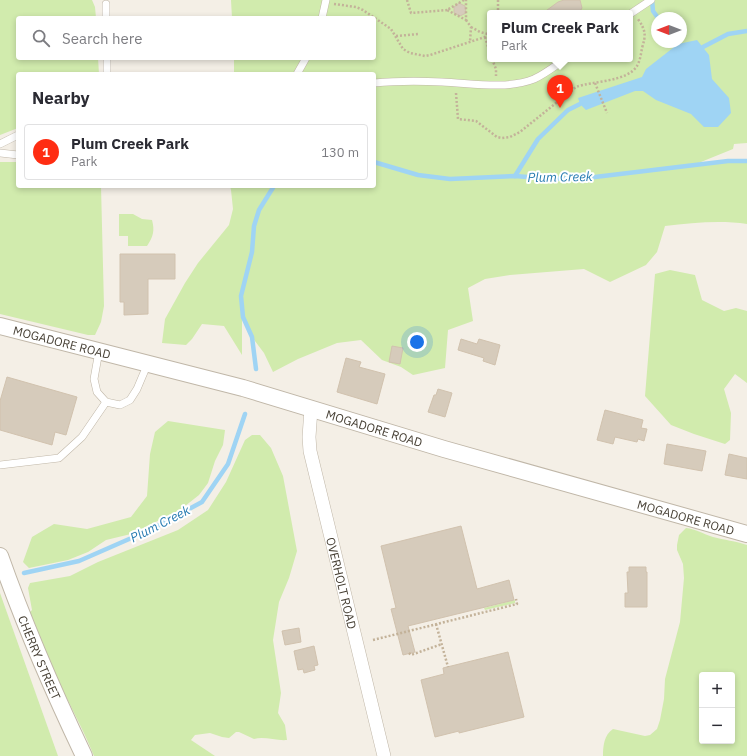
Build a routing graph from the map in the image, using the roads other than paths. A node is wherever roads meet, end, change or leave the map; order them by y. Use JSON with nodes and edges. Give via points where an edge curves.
{"nodes":[{"id":1,"x":649,"y":1,"type":"edge"},
{"id":2,"x":326,"y":2,"type":"edge"},
{"id":3,"x":106,"y":4,"type":"dead end"},
{"id":4,"x":633,"y":11,"type":"edge"},
{"id":5,"x":106,"y":16,"type":"edge"},
{"id":6,"x":322,"y":16,"type":"edge"},
{"id":7,"x":107,"y":60,"type":"edge"},
{"id":8,"x":305,"y":60,"type":"edge"},
{"id":9,"x":561,"y":62,"type":"edge"},
{"id":10,"x":107,"y":72,"type":"edge"},
{"id":11,"x":298,"y":72,"type":"edge"},
{"id":12,"x":376,"y":84,"type":"edge"},
{"id":13,"x":16,"y":136,"type":"edge"},
{"id":14,"x":0,"y":144,"type":"edge"},
{"id":15,"x":0,"y":153,"type":"edge"},
{"id":16,"x":16,"y":155,"type":"edge"},
{"id":17,"x":0,"y":326,"type":"edge"},
{"id":18,"x":99,"y":351,"type":"junction"},
{"id":19,"x":148,"y":363,"type":"junction"},
{"id":20,"x":106,"y":402,"type":"junction"},
{"id":21,"x":311,"y":409,"type":"junction"},
{"id":22,"x":0,"y":465,"type":"edge"},
{"id":23,"x":747,"y":534,"type":"edge"},
{"id":24,"x":0,"y":556,"type":"edge"},
{"id":25,"x":84,"y":756,"type":"edge"},
{"id":26,"x":384,"y":756,"type":"edge"}],
"edges":[{"from":1,"to":4,"type":"lane"},
{"from":2,"to":6,"type":"lane"},
{"from":3,"to":5,"type":"lane"},
{"from":7,"to":10,"type":"lane"},
{"from":8,"to":11,"type":"lane"},
{"from":9,"to":12,"type":"lane","via":[[533,79],[497,85]]},
{"from":13,"to":14,"type":"lane"},
{"from":15,"to":16,"type":"lane"},
{"from":17,"to":18,"type":"street","name":"MOGADORE ROAD"},
{"from":18,"to":19,"type":"street","name":"MOGADORE ROAD"},
{"from":18,"to":20,"type":"lane","via":[[94,378],[97,392]]},
{"from":19,"to":20,"type":"lane","via":[[130,400],[120,405]]},
{"from":19,"to":21,"type":"street","name":"MOGADORE ROAD"},
{"from":20,"to":22,"type":"lane","via":[[82,437],[58,458]]},
{"from":21,"to":23,"type":"street","name":"MOGADORE ROAD"},
{"from":21,"to":26,"type":"street","name":"OVERHOLT ROAD","via":[[310,451]]},
{"from":24,"to":25,"type":"street","name":"CHERRY STREET","via":[[44,669]]}]}
